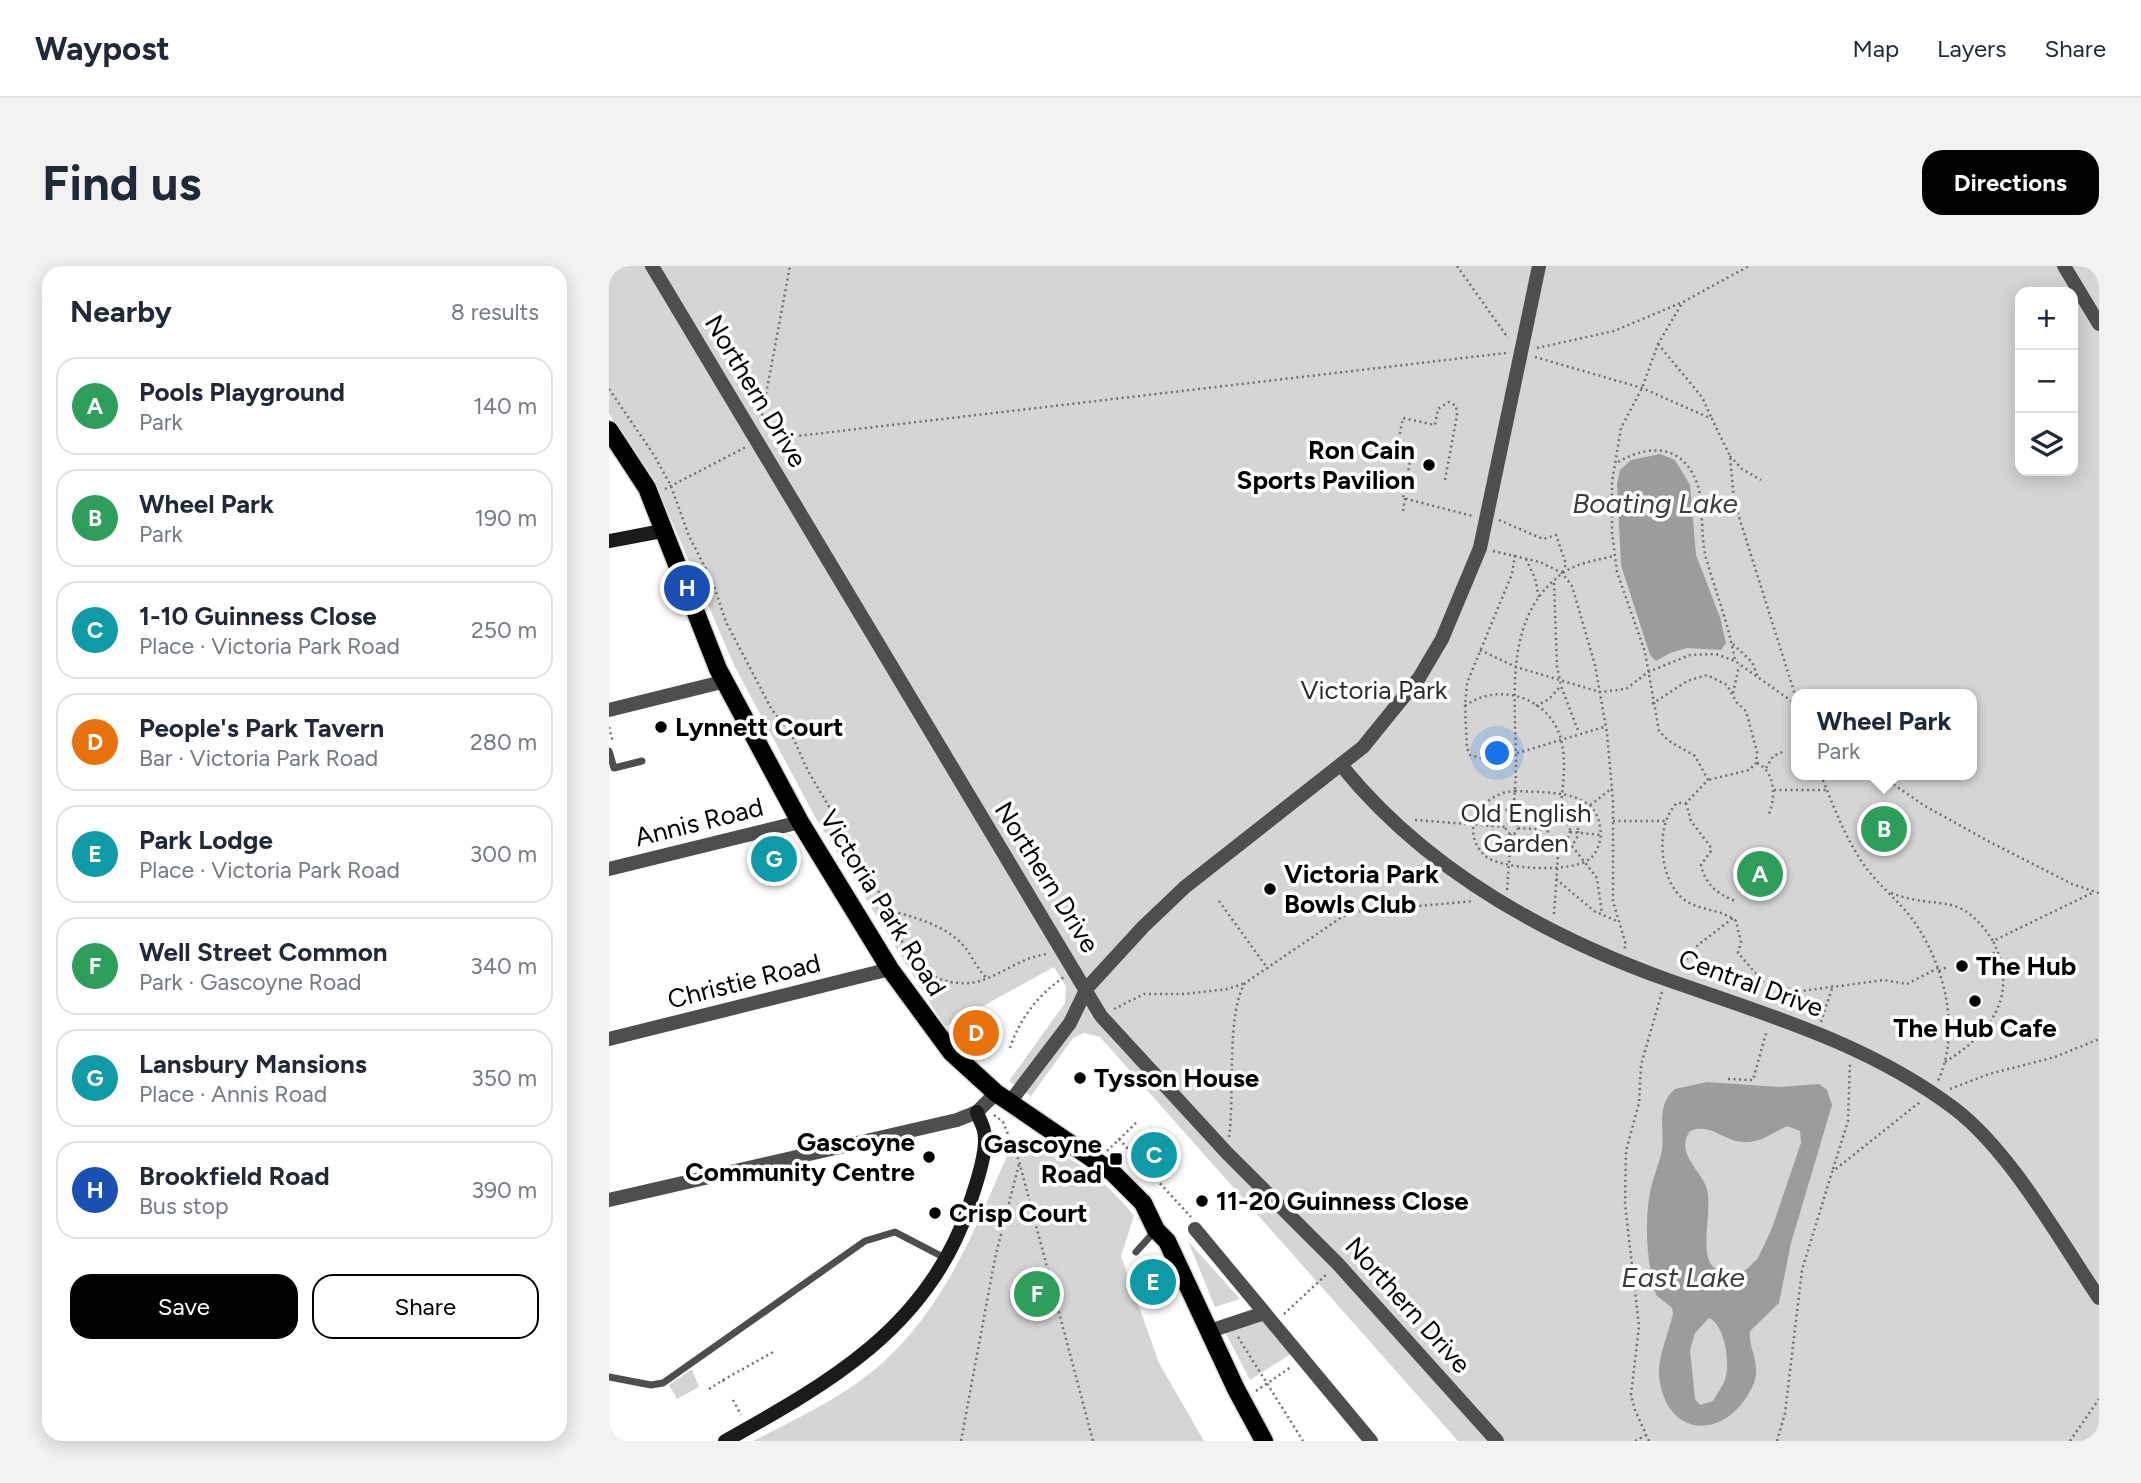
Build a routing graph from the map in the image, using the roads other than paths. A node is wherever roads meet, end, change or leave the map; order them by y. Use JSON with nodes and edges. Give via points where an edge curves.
{"nodes":[{"id":1,"x":652,"y":266,"type":"edge"},
{"id":2,"x":1539,"y":266,"type":"edge"},
{"id":3,"x":2064,"y":266,"type":"edge"},
{"id":4,"x":2099,"y":324,"type":"edge"},
{"id":5,"x":609,"y":430,"type":"edge"},
{"id":6,"x":662,"y":531,"type":"junction"},
{"id":7,"x":609,"y":541,"type":"edge"},
{"id":8,"x":726,"y":681,"type":"junction"},
{"id":9,"x":609,"y":710,"type":"edge"},
{"id":10,"x":609,"y":751,"type":"edge"},
{"id":11,"x":642,"y":761,"type":"dead end"},
{"id":12,"x":1341,"y":765,"type":"junction"},
{"id":13,"x":800,"y":822,"type":"junction"},
{"id":14,"x":609,"y":869,"type":"edge"},
{"id":15,"x":890,"y":969,"type":"junction"},
{"id":16,"x":1087,"y":988,"type":"junction"},
{"id":17,"x":609,"y":1039,"type":"edge"},
{"id":18,"x":1004,"y":1105,"type":"junction"},
{"id":19,"x":985,"y":1112,"type":"junction"},
{"id":20,"x":609,"y":1200,"type":"edge"},
{"id":21,"x":1195,"y":1229,"type":"road end"},
{"id":22,"x":1156,"y":1230,"type":"junction"},
{"id":23,"x":1136,"y":1252,"type":"dead end"},
{"id":24,"x":948,"y":1259,"type":"junction"},
{"id":25,"x":2099,"y":1297,"type":"edge"},
{"id":26,"x":1269,"y":1319,"type":"junction"},
{"id":27,"x":1210,"y":1331,"type":"junction"},
{"id":28,"x":609,"y":1377,"type":"edge"},
{"id":29,"x":725,"y":1441,"type":"edge"},
{"id":30,"x":1264,"y":1441,"type":"edge"},
{"id":31,"x":1371,"y":1441,"type":"edge"},
{"id":32,"x":1497,"y":1441,"type":"edge"}],
"edges":[{"from":1,"to":16,"type":"street","name":"Northern Drive"},
{"from":2,"to":12,"type":"street","via":[[1480,548],[1442,639],[1419,678],[1381,728]]},
{"from":3,"to":4,"type":"street"},
{"from":5,"to":6,"type":"main road","name":"Victoria Park Road","via":[[635,467]]},
{"from":6,"to":7,"type":"street"},
{"from":6,"to":8,"type":"main road","name":"Victoria Park Road"},
{"from":8,"to":9,"type":"street"},
{"from":8,"to":13,"type":"main road","name":"Victoria Park Road"},
{"from":10,"to":11,"type":"lane","via":[[614,768]]},
{"from":12,"to":16,"type":"street","via":[[1169,902]]},
{"from":12,"to":25,"type":"street","name":"Central Drive","via":[[1388,818],[1502,901],[1554,931],[1670,980],[1817,1032],[1932,1094],[1978,1130],[2013,1172]]},
{"from":13,"to":14,"type":"street","name":"Annis Road"},
{"from":13,"to":15,"type":"main road","name":"Victoria Park Road"},
{"from":15,"to":17,"type":"street","name":"Christie Road"},
{"from":15,"to":18,"type":"main road","name":"Victoria Park Road","via":[[951,1052]]},
{"from":16,"to":18,"type":"street","via":[[1070,1023]]},
{"from":16,"to":32,"type":"street","name":"Northern Drive","via":[[1101,1016],[1227,1153],[1338,1264]]},
{"from":18,"to":19,"type":"street"},
{"from":18,"to":22,"type":"main road","name":"Victoria Park Road","via":[[1112,1172],[1143,1203]]},
{"from":19,"to":20,"type":"street"},
{"from":19,"to":24,"type":"street","via":[[979,1170]]},
{"from":21,"to":26,"type":"street"},
{"from":22,"to":23,"type":"lane"},
{"from":22,"to":27,"type":"main road","name":"Victoria Park Road","via":[[1167,1241]]},
{"from":24,"to":28,"type":"lane","via":[[908,1236],[888,1232],[843,1254],[663,1383],[640,1384]]},
{"from":24,"to":29,"type":"street","via":[[923,1295],[882,1339],[840,1372]]},
{"from":26,"to":27,"type":"street"},
{"from":26,"to":31,"type":"street"},
{"from":27,"to":30,"type":"main road","name":"Victoria Park Road"}]}
